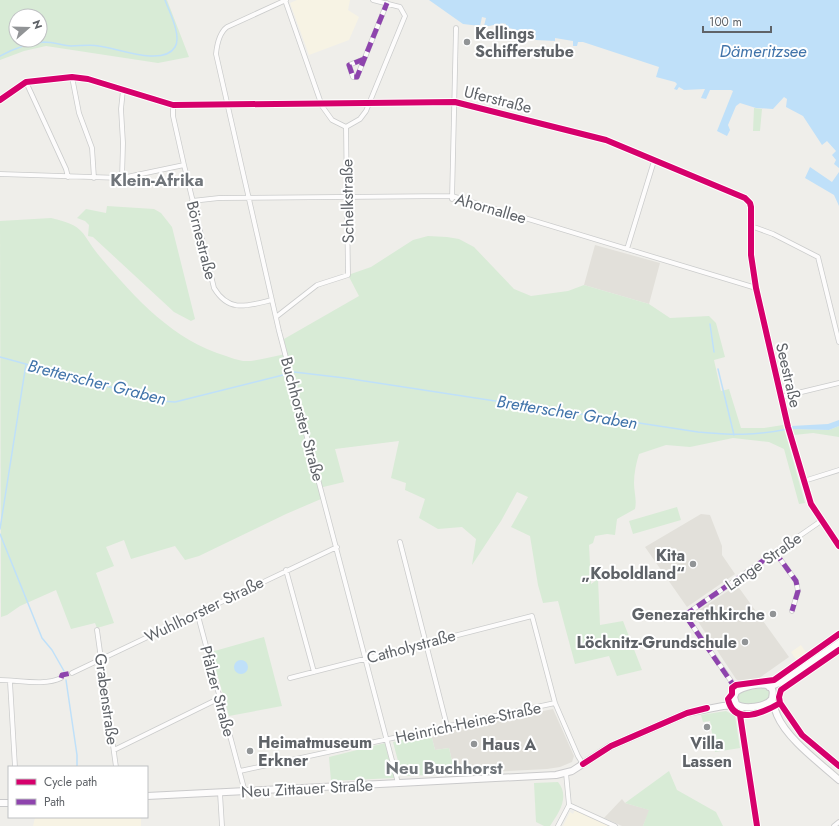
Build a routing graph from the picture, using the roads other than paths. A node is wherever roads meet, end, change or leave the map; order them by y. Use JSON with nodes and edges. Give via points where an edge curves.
{"nodes":[{"id":1,"x":285,"y":0,"type":"edge"},
{"id":2,"x":373,"y":0,"type":"edge"},
{"id":3,"x":387,"y":3,"type":"junction"},
{"id":4,"x":456,"y":28,"type":"dead end"},
{"id":5,"x":364,"y":59,"type":"junction"},
{"id":6,"x":72,"y":77,"type":"junction"},
{"id":7,"x":26,"y":82,"type":"junction"},
{"id":8,"x":123,"y":90,"type":"junction"},
{"id":9,"x":0,"y":100,"type":"edge"},
{"id":10,"x":455,"y":102,"type":"junction"},
{"id":11,"x":321,"y":103,"type":"junction"},
{"id":12,"x":369,"y":103,"type":"junction"},
{"id":13,"x":173,"y":104,"type":"junction"},
{"id":14,"x":228,"y":105,"type":"junction"},
{"id":15,"x":346,"y":127,"type":"junction"},
{"id":16,"x":654,"y":161,"type":"junction"},
{"id":17,"x":184,"y":165,"type":"junction"},
{"id":18,"x":0,"y":174,"type":"edge"},
{"id":19,"x":68,"y":177,"type":"junction"},
{"id":20,"x":94,"y":178,"type":"junction"},
{"id":21,"x":122,"y":178,"type":"junction"},
{"id":22,"x":347,"y":198,"type":"junction"},
{"id":23,"x":452,"y":198,"type":"junction"},
{"id":24,"x":249,"y":199,"type":"junction"},
{"id":25,"x":748,"y":200,"type":"joint"},
{"id":26,"x":192,"y":201,"type":"junction"},
{"id":27,"x":751,"y":226,"type":"junction"},
{"id":28,"x":627,"y":249,"type":"junction"},
{"id":29,"x":756,"y":288,"type":"junction"},
{"id":30,"x":272,"y":300,"type":"junction"},
{"id":31,"x":276,"y":317,"type":"junction"},
{"id":32,"x":839,"y":342,"type":"edge"},
{"id":33,"x":839,"y":383,"type":"edge"},
{"id":34,"x":781,"y":397,"type":"junction"},
{"id":35,"x":839,"y":470,"type":"edge"},
{"id":36,"x":804,"y":481,"type":"junction"},
{"id":37,"x":821,"y":521,"type":"junction"},
{"id":38,"x":400,"y":542,"type":"dead end"},
{"id":39,"x":337,"y":546,"type":"junction"},
{"id":40,"x":839,"y":546,"type":"edge"},
{"id":41,"x":775,"y":552,"type":"junction"},
{"id":42,"x":286,"y":570,"type":"junction"},
{"id":43,"x":792,"y":611,"type":"dead end"},
{"id":44,"x":197,"y":612,"type":"junction"},
{"id":45,"x":97,"y":630,"type":"dead end"},
{"id":46,"x":426,"y":642,"type":"junction"},
{"id":47,"x":839,"y":643,"type":"edge"},
{"id":48,"x":366,"y":658,"type":"junction"},
{"id":49,"x":102,"y":659,"type":"junction"},
{"id":50,"x":314,"y":672,"type":"junction"},
{"id":51,"x":72,"y":673,"type":"dead end"},
{"id":52,"x":61,"y":678,"type":"dead end"},
{"id":53,"x":290,"y":678,"type":"dead end"},
{"id":54,"x":0,"y":680,"type":"edge"},
{"id":55,"x":784,"y":681,"type":"junction"},
{"id":56,"x":10,"y":682,"type":"junction"},
{"id":57,"x":769,"y":687,"type":"junction"},
{"id":58,"x":738,"y":691,"type":"junction"},
{"id":59,"x":772,"y":697,"type":"junction"},
{"id":60,"x":220,"y":698,"type":"junction"},
{"id":61,"x":734,"y":698,"type":"junction"},
{"id":62,"x":555,"y":703,"type":"junction"},
{"id":63,"x":765,"y":704,"type":"junction"},
{"id":64,"x":722,"y":706,"type":"junction"},
{"id":65,"x":739,"y":706,"type":"junction"},
{"id":66,"x":777,"y":715,"type":"junction"},
{"id":67,"x":447,"y":726,"type":"junction"},
{"id":68,"x":388,"y":739,"type":"junction"},
{"id":69,"x":114,"y":750,"type":"junction"},
{"id":70,"x":584,"y":764,"type":"junction"},
{"id":71,"x":15,"y":766,"type":"edge"},
{"id":72,"x":116,"y":766,"type":"edge"},
{"id":73,"x":240,"y":771,"type":"junction"},
{"id":74,"x":566,"y":773,"type":"junction"},
{"id":75,"x":839,"y":780,"type":"edge"},
{"id":76,"x":398,"y":783,"type":"junction"},
{"id":77,"x":245,"y":792,"type":"junction"},
{"id":78,"x":220,"y":793,"type":"junction"},
{"id":79,"x":148,"y":796,"type":"edge"},
{"id":80,"x":569,"y":805,"type":"junction"},
{"id":81,"x":839,"y":822,"type":"edge"},
{"id":82,"x":222,"y":826,"type":"edge"},
{"id":83,"x":558,"y":826,"type":"edge"},
{"id":84,"x":615,"y":826,"type":"edge"},
{"id":85,"x":757,"y":826,"type":"edge"},
{"id":86,"x":834,"y":826,"type":"edge"}],
"edges":[{"from":1,"to":11,"type":"street"},
{"from":1,"to":14,"type":"street","name":"Buchhorster Straße","via":[[227,27],[221,35],[216,54]]},
{"from":2,"to":3,"type":"street"},
{"from":3,"to":5,"type":"street"},
{"from":3,"to":12,"type":"street","via":[[400,6],[405,16]]},
{"from":4,"to":10,"type":"street"},
{"from":5,"to":5,"type":"street","via":[[349,65],[353,77],[357,77]]},
{"from":6,"to":7,"type":"street","name":"Uferstraße"},
{"from":6,"to":8,"type":"street","name":"Uferstraße","via":[[88,79]]},
{"from":6,"to":20,"type":"street","via":[[79,113],[92,148]]},
{"from":7,"to":9,"type":"street"},
{"from":7,"to":19,"type":"street"},
{"from":8,"to":13,"type":"street","name":"Uferstraße"},
{"from":8,"to":21,"type":"street"},
{"from":10,"to":12,"type":"street","name":"Uferstraße"},
{"from":10,"to":16,"type":"street","name":"Uferstraße","via":[[606,140]]},
{"from":10,"to":23,"type":"street"},
{"from":11,"to":12,"type":"street","name":"Uferstraße"},
{"from":11,"to":14,"type":"street","name":"Uferstraße"},
{"from":11,"to":15,"type":"street","via":[[332,120]]},
{"from":12,"to":15,"type":"street","via":[[360,119]]},
{"from":13,"to":14,"type":"street","name":"Uferstraße"},
{"from":13,"to":17,"type":"street","name":"Börnestraße","via":[[173,116]]},
{"from":14,"to":24,"type":"street","name":"Buchhorster Straße"},
{"from":15,"to":22,"type":"street","name":"Schelkstraße"},
{"from":16,"to":25,"type":"street","name":"Uferstraße"},
{"from":16,"to":28,"type":"street"},
{"from":17,"to":21,"type":"street"},
{"from":17,"to":26,"type":"street","name":"Börnestraße"},
{"from":18,"to":19,"type":"street"},
{"from":19,"to":20,"type":"street"},
{"from":20,"to":21,"type":"street"},
{"from":22,"to":23,"type":"street","name":"Ahornallee"},
{"from":22,"to":24,"type":"street","name":"Ahornallee"},
{"from":22,"to":31,"type":"street","name":"Schelkstraße","via":[[348,275],[317,285]]},
{"from":23,"to":28,"type":"street","name":"Ahornallee"},
{"from":24,"to":26,"type":"street","name":"Ahornallee","via":[[219,198]]},
{"from":24,"to":30,"type":"street","name":"Buchhorster Straße"},
{"from":25,"to":27,"type":"street","name":"Seestraße","via":[[751,207]]},
{"from":26,"to":30,"type":"street","name":"Börnestraße","via":[[211,281],[219,297],[225,303],[241,306]]},
{"from":27,"to":29,"type":"street","name":"Seestraße","via":[[751,255]]},
{"from":27,"to":32,"type":"street","via":[[818,257]]},
{"from":28,"to":29,"type":"street","name":"Ahornallee"},
{"from":29,"to":34,"type":"street","name":"Seestraße"},
{"from":30,"to":31,"type":"street","name":"Buchhorster Straße"},
{"from":31,"to":39,"type":"street","name":"Buchhorster Straße"},
{"from":33,"to":34,"type":"street"},
{"from":34,"to":36,"type":"street","name":"Seestraße"},
{"from":35,"to":36,"type":"street"},
{"from":36,"to":37,"type":"street","name":"Seestraße","via":[[811,504]]},
{"from":37,"to":40,"type":"street","name":"Seestraße"},
{"from":37,"to":41,"type":"street","name":"Lange Straße"},
{"from":38,"to":46,"type":"street"},
{"from":39,"to":42,"type":"street","name":"Wuhlhorster Straße"},
{"from":39,"to":48,"type":"street","name":"Buchhorster Straße"},
{"from":41,"to":43,"type":"street","via":[[796,581],[798,591]]},
{"from":41,"to":58,"type":"street","name":"Lange Straße","via":[[685,615]]},
{"from":42,"to":44,"type":"street","name":"Wuhlhorster Straße"},
{"from":42,"to":50,"type":"street"},
{"from":44,"to":49,"type":"street","name":"Wuhlhorster Straße"},
{"from":44,"to":60,"type":"street","name":"Pfälzer Straße"},
{"from":45,"to":49,"type":"street","name":"Grabenstraße"},
{"from":46,"to":48,"type":"street","name":"Catholystraße"},
{"from":46,"to":62,"type":"street","name":"Catholystraße","via":[[532,616]]},
{"from":46,"to":67,"type":"street"},
{"from":47,"to":55,"type":"main road"},
{"from":48,"to":50,"type":"street","name":"Catholystraße"},
{"from":48,"to":68,"type":"street","name":"Buchhorster Straße"},
{"from":49,"to":51,"type":"street","name":"Wuhlhorster Straße"},
{"from":49,"to":69,"type":"street","name":"Grabenstraße"},
{"from":50,"to":53,"type":"street","name":"Catholystraße"},
{"from":52,"to":56,"type":"street","via":[[54,682]]},
{"from":54,"to":56,"type":"street"},
{"from":55,"to":57,"type":"main road"},
{"from":55,"to":59,"type":"main road"},
{"from":56,"to":71,"type":"street"},
{"from":57,"to":58,"type":"main road","via":[[762,685]]},
{"from":57,"to":59,"type":"main road"},
{"from":58,"to":61,"type":"main road"},
{"from":59,"to":63,"type":"main road"},
{"from":59,"to":66,"type":"main road"},
{"from":60,"to":69,"type":"street"},
{"from":60,"to":73,"type":"street","name":"Pfälzer Straße"},
{"from":61,"to":64,"type":"main road"},
{"from":61,"to":65,"type":"main road"},
{"from":62,"to":67,"type":"street","name":"Heinrich-Heine-Straße"},
{"from":62,"to":70,"type":"street"},
{"from":63,"to":65,"type":"main road"},
{"from":63,"to":66,"type":"main road"},
{"from":64,"to":65,"type":"main road"},
{"from":64,"to":70,"type":"main road","name":"Neu Zittauer Straße","via":[[682,715],[609,747]]},
{"from":65,"to":85,"type":"street"},
{"from":66,"to":75,"type":"main road","via":[[801,746]]},
{"from":67,"to":68,"type":"street","name":"Heinrich-Heine-Straße"},
{"from":68,"to":73,"type":"street","name":"Heinrich-Heine-Straße"},
{"from":68,"to":76,"type":"street","name":"Buchhorster Straße"},
{"from":69,"to":72,"type":"street","name":"Grabenstraße"},
{"from":70,"to":74,"type":"main road","name":"Neu Zittauer Straße"},
{"from":73,"to":77,"type":"street","name":"Pfälzer Straße"},
{"from":74,"to":76,"type":"main road","name":"Neu Zittauer Straße"},
{"from":74,"to":80,"type":"street"},
{"from":76,"to":77,"type":"main road","name":"Neu Zittauer Straße"},
{"from":77,"to":78,"type":"main road","name":"Neu Zittauer Straße"},
{"from":78,"to":79,"type":"main road","name":"Neu Zittauer Straße"},
{"from":78,"to":82,"type":"street"},
{"from":80,"to":83,"type":"street"},
{"from":80,"to":84,"type":"street"},
{"from":81,"to":86,"type":"street"}]}
